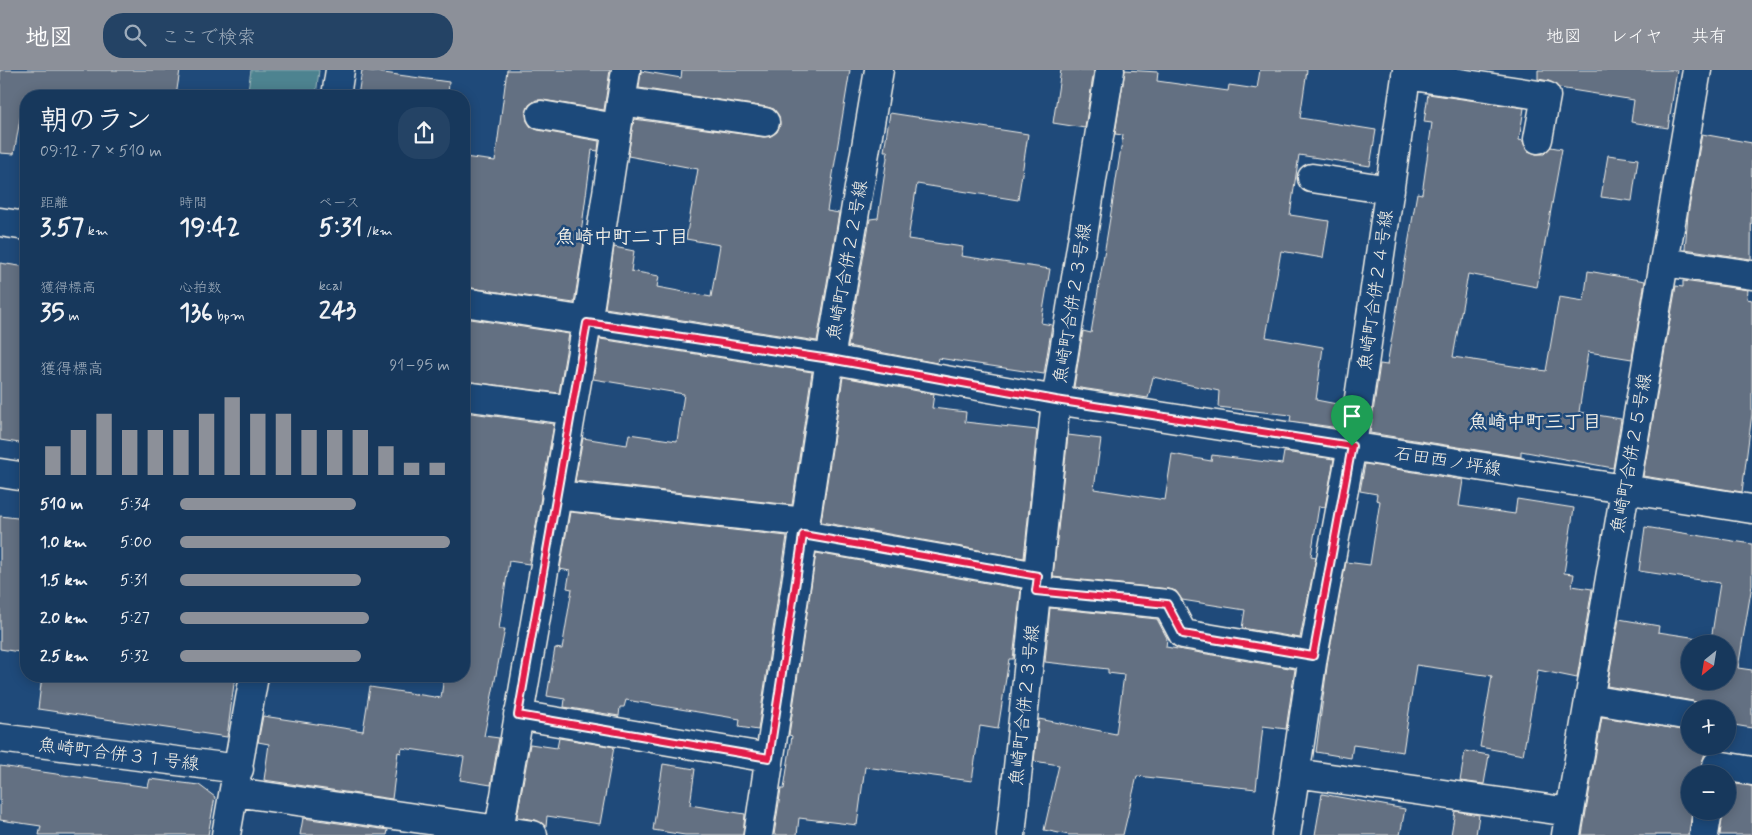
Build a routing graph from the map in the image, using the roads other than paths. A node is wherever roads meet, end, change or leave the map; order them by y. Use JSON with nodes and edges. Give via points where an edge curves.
{"nodes":[{"id":1,"x":340,"y":70,"type":"edge"},
{"id":2,"x":626,"y":70,"type":"edge"},
{"id":3,"x":879,"y":70,"type":"edge"},
{"id":4,"x":1110,"y":70,"type":"edge"},
{"id":5,"x":1697,"y":70,"type":"edge"},
{"id":6,"x":1407,"y":73,"type":"edge"},
{"id":7,"x":337,"y":90,"type":"edge"},
{"id":8,"x":622,"y":101,"type":"junction"},
{"id":9,"x":541,"y":114,"type":"dead end"},
{"id":10,"x":765,"y":122,"type":"dead end"},
{"id":11,"x":616,"y":128,"type":"junction"},
{"id":12,"x":1538,"y":139,"type":"dead end"},
{"id":13,"x":1312,"y":178,"type":"dead end"},
{"id":14,"x":1390,"y":190,"type":"junction"},
{"id":15,"x":0,"y":222,"type":"edge"},
{"id":16,"x":20,"y":225,"type":"edge"},
{"id":17,"x":1664,"y":262,"type":"junction"},
{"id":18,"x":1752,"y":275,"type":"edge"},
{"id":19,"x":470,"y":303,"type":"edge"},
{"id":20,"x":587,"y":323,"type":"junction"},
{"id":21,"x":830,"y":359,"type":"junction"},
{"id":22,"x":470,"y":397,"type":"edge"},
{"id":23,"x":1056,"y":400,"type":"junction"},
{"id":24,"x":570,"y":410,"type":"junction"},
{"id":25,"x":1352,"y":446,"type":"junction"},
{"id":26,"x":0,"y":473,"type":"edge"},
{"id":27,"x":20,"y":476,"type":"edge"},
{"id":28,"x":1625,"y":489,"type":"junction"},
{"id":29,"x":556,"y":495,"type":"junction"},
{"id":30,"x":1752,"y":509,"type":"edge"},
{"id":31,"x":804,"y":529,"type":"junction"},
{"id":32,"x":1037,"y":584,"type":"junction"},
{"id":33,"x":1313,"y":656,"type":"junction"},
{"id":34,"x":253,"y":682,"type":"edge"},
{"id":35,"x":1589,"y":699,"type":"junction"},
{"id":36,"x":1681,"y":714,"type":"edge"},
{"id":37,"x":518,"y":715,"type":"junction"},
{"id":38,"x":0,"y":738,"type":"edge"},
{"id":39,"x":769,"y":758,"type":"junction"},
{"id":40,"x":1717,"y":762,"type":"edge"},
{"id":41,"x":1752,"y":771,"type":"edge"},
{"id":42,"x":1295,"y":773,"type":"junction"},
{"id":43,"x":237,"y":780,"type":"junction"},
{"id":44,"x":1706,"y":820,"type":"edge"},
{"id":45,"x":1568,"y":824,"type":"edge"},
{"id":46,"x":499,"y":830,"type":"junction"},
{"id":47,"x":226,"y":835,"type":"edge"},
{"id":48,"x":533,"y":835,"type":"edge"},
{"id":49,"x":758,"y":835,"type":"edge"},
{"id":50,"x":1011,"y":835,"type":"edge"},
{"id":51,"x":1286,"y":835,"type":"edge"},
{"id":52,"x":1704,"y":835,"type":"edge"}],
"edges":[{"from":1,"to":7,"type":"street"},
{"from":2,"to":8,"type":"street"},
{"from":3,"to":21,"type":"street","name":"魚崎町合併２２号線"},
{"from":4,"to":23,"type":"street","name":"魚崎町合併２３号線"},
{"from":5,"to":17,"type":"street","name":"魚崎町合併２５号線"},
{"from":6,"to":12,"type":"street","via":[[1546,96]]},
{"from":6,"to":14,"type":"street","name":"魚崎町合併２４号線"},
{"from":8,"to":10,"type":"street"},
{"from":8,"to":11,"type":"street"},
{"from":9,"to":11,"type":"street"},
{"from":11,"to":20,"type":"street"},
{"from":13,"to":14,"type":"street"},
{"from":14,"to":25,"type":"street","name":"魚崎町合併２４号線"},
{"from":15,"to":16,"type":"street"},
{"from":17,"to":18,"type":"street"},
{"from":17,"to":28,"type":"street","name":"魚崎町合併２５号線"},
{"from":19,"to":20,"type":"street","name":"石田西ノ坪線"},
{"from":20,"to":21,"type":"street","name":"石田西ノ坪線"},
{"from":20,"to":24,"type":"street"},
{"from":21,"to":23,"type":"street","name":"石田西ノ坪線"},
{"from":21,"to":31,"type":"street","name":"魚崎町合併２２号線"},
{"from":22,"to":24,"type":"street"},
{"from":23,"to":25,"type":"street","name":"石田西ノ坪線"},
{"from":23,"to":32,"type":"street","name":"魚崎町合併２３号線"},
{"from":24,"to":29,"type":"street"},
{"from":25,"to":28,"type":"street","name":"石田西ノ坪線"},
{"from":25,"to":33,"type":"street","name":"魚崎町合併２４号線"},
{"from":26,"to":27,"type":"street"},
{"from":28,"to":30,"type":"street","name":"石田西ノ坪線"},
{"from":28,"to":35,"type":"street","name":"魚崎町合併２５号線"},
{"from":29,"to":31,"type":"street"},
{"from":29,"to":37,"type":"street"},
{"from":31,"to":32,"type":"street"},
{"from":31,"to":39,"type":"street","name":"魚崎町合併２２号線"},
{"from":32,"to":33,"type":"street","via":[[1167,604],[1183,634]]},
{"from":32,"to":50,"type":"street","name":"魚崎町合併２３号線"},
{"from":33,"to":42,"type":"street","name":"魚崎町合併２４号線"},
{"from":34,"to":43,"type":"street"},
{"from":35,"to":36,"type":"street"},
{"from":35,"to":45,"type":"street","name":"魚崎町合併２５号線"},
{"from":37,"to":39,"type":"street"},
{"from":37,"to":46,"type":"street"},
{"from":38,"to":43,"type":"street","name":"魚崎町合併３１号線"},
{"from":39,"to":49,"type":"street","name":"魚崎町合併２２号線"},
{"from":40,"to":41,"type":"street"},
{"from":42,"to":45,"type":"street"},
{"from":42,"to":51,"type":"street","name":"魚崎町合併２４号線"},
{"from":43,"to":46,"type":"street","name":"魚崎町合併３１号線"},
{"from":43,"to":47,"type":"street"},
{"from":44,"to":52,"type":"street"},
{"from":46,"to":48,"type":"street","name":"魚崎町合併３１号線"}]}
